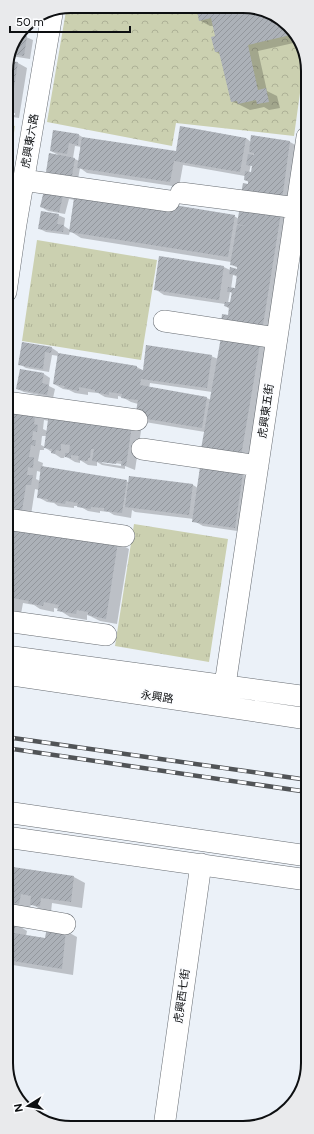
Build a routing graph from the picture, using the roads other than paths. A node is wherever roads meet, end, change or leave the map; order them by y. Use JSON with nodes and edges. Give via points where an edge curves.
{"nodes":[{"id":1,"x":52,"y":16,"type":"edge"},
{"id":2,"x":23,"y":180,"type":"junction"},
{"id":3,"x":301,"y":180,"type":"edge"},
{"id":4,"x":297,"y":208,"type":"junction"},
{"id":5,"x":13,"y":216,"type":"edge"},
{"id":6,"x":164,"y":321,"type":"dead end"},
{"id":7,"x":277,"y":338,"type":"junction"},
{"id":8,"x":13,"y":403,"type":"edge"},
{"id":9,"x":138,"y":420,"type":"dead end"},
{"id":10,"x":142,"y":449,"type":"dead end"},
{"id":11,"x":258,"y":466,"type":"junction"},
{"id":12,"x":13,"y":520,"type":"edge"},
{"id":13,"x":124,"y":536,"type":"dead end"},
{"id":14,"x":13,"y":621,"type":"edge"},
{"id":15,"x":106,"y":635,"type":"dead end"},
{"id":16,"x":13,"y":657,"type":"edge"},
{"id":17,"x":13,"y":675,"type":"edge"},
{"id":18,"x":225,"y":685,"type":"junction"},
{"id":19,"x":301,"y":696,"type":"edge"},
{"id":20,"x":301,"y":718,"type":"edge"},
{"id":21,"x":13,"y":813,"type":"edge"},
{"id":22,"x":13,"y":838,"type":"edge"},
{"id":23,"x":301,"y":855,"type":"edge"},
{"id":24,"x":201,"y":864,"type":"junction"},
{"id":25,"x":301,"y":879,"type":"edge"},
{"id":26,"x":13,"y":915,"type":"edge"},
{"id":27,"x":65,"y":924,"type":"dead end"},
{"id":28,"x":165,"y":1121,"type":"edge"}],
"edges":[{"from":1,"to":2,"type":"street","name":"虎興東六路"},
{"from":2,"to":4,"type":"street"},
{"from":2,"to":5,"type":"street","name":"虎興東六路"},
{"from":3,"to":4,"type":"street","name":"虎興東五街"},
{"from":4,"to":7,"type":"street","name":"虎興東五街"},
{"from":6,"to":7,"type":"street"},
{"from":7,"to":11,"type":"street","name":"虎興東五街"},
{"from":8,"to":9,"type":"street"},
{"from":10,"to":11,"type":"street"},
{"from":11,"to":18,"type":"street","name":"虎興東五街"},
{"from":12,"to":13,"type":"street"},
{"from":14,"to":15,"type":"street"},
{"from":16,"to":18,"type":"street","name":"永興路"},
{"from":17,"to":20,"type":"street","name":"永興路"},
{"from":18,"to":19,"type":"street","name":"永興路"},
{"from":21,"to":23,"type":"street"},
{"from":22,"to":24,"type":"street"},
{"from":24,"to":25,"type":"street"},
{"from":24,"to":28,"type":"street","name":"虎興西七街"},
{"from":26,"to":27,"type":"street"}]}
